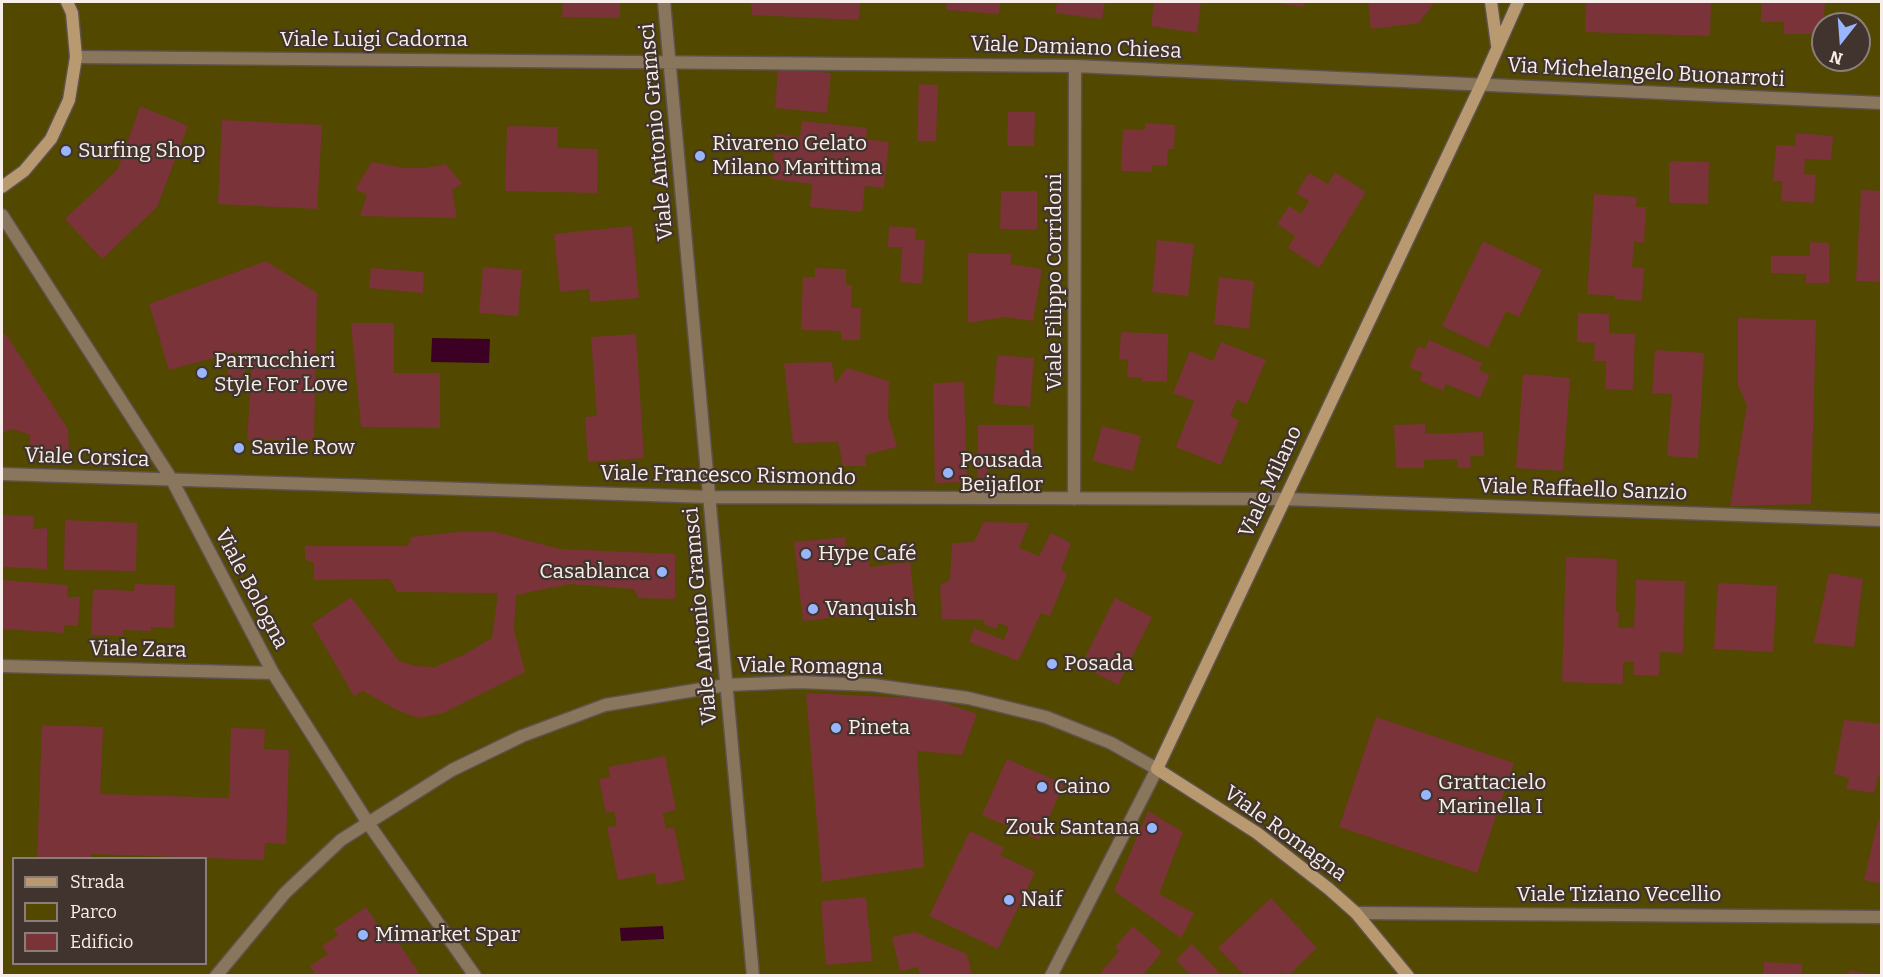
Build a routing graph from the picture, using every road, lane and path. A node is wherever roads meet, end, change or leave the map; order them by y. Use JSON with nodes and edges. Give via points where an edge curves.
{"nodes":[{"id":1,"x":67,"y":2,"type":"edge"},
{"id":2,"x":664,"y":2,"type":"edge"},
{"id":3,"x":1491,"y":2,"type":"edge"},
{"id":4,"x":1518,"y":2,"type":"edge"},
{"id":5,"x":1497,"y":46,"type":"junction"},
{"id":6,"x":76,"y":57,"type":"junction"},
{"id":7,"x":671,"y":62,"type":"junction"},
{"id":8,"x":1075,"y":66,"type":"junction"},
{"id":9,"x":1481,"y":85,"type":"junction"},
{"id":10,"x":1881,"y":103,"type":"edge"},
{"id":11,"x":2,"y":187,"type":"edge"},
{"id":12,"x":2,"y":215,"type":"edge"},
{"id":13,"x":2,"y":474,"type":"edge"},
{"id":14,"x":172,"y":480,"type":"junction"},
{"id":15,"x":710,"y":497,"type":"junction"},
{"id":16,"x":1074,"y":499,"type":"junction"},
{"id":17,"x":1284,"y":499,"type":"junction"},
{"id":18,"x":1881,"y":520,"type":"edge"},
{"id":19,"x":2,"y":666,"type":"edge"},
{"id":20,"x":273,"y":673,"type":"junction"},
{"id":21,"x":726,"y":685,"type":"junction"},
{"id":22,"x":1157,"y":769,"type":"junction"},
{"id":23,"x":368,"y":823,"type":"junction"},
{"id":24,"x":1356,"y":913,"type":"junction"},
{"id":25,"x":1881,"y":917,"type":"edge"},
{"id":26,"x":216,"y":975,"type":"edge"},
{"id":27,"x":475,"y":975,"type":"edge"},
{"id":28,"x":753,"y":975,"type":"edge"},
{"id":29,"x":1051,"y":975,"type":"edge"},
{"id":30,"x":1408,"y":975,"type":"edge"}],
"edges":[{"from":1,"to":6,"type":"street","via":[[72,13]]},
{"from":2,"to":7,"type":"street","name":"Viale Antonio Gramsci"},
{"from":3,"to":5,"type":"street"},
{"from":4,"to":5,"type":"street","name":"Viale Milano"},
{"from":5,"to":9,"type":"street","name":"Viale Milano"},
{"from":6,"to":7,"type":"street","name":"Viale Luigi Cadorna"},
{"from":6,"to":11,"type":"street","via":[[69,100],[51,139],[24,171]]},
{"from":7,"to":8,"type":"street","name":"Viale Damiano Chiesa"},
{"from":7,"to":15,"type":"street","name":"Viale Antonio Gramsci"},
{"from":8,"to":9,"type":"street","name":"Viale Damiano Chiesa"},
{"from":8,"to":16,"type":"street","name":"Viale Filippo Corridoni"},
{"from":9,"to":10,"type":"street","name":"Via Michelangelo Buonarroti"},
{"from":9,"to":17,"type":"street","name":"Viale Milano"},
{"from":12,"to":14,"type":"street","name":"Viale Bologna"},
{"from":13,"to":14,"type":"street","name":"Viale Corsica"},
{"from":14,"to":15,"type":"street","name":"Viale Francesco Rismondo"},
{"from":14,"to":20,"type":"street","name":"Viale Bologna"},
{"from":15,"to":16,"type":"street","name":"Viale Francesco Rismondo"},
{"from":15,"to":21,"type":"street","name":"Viale Antonio Gramsci"},
{"from":16,"to":17,"type":"street","name":"Viale Francesco Rismondo"},
{"from":17,"to":18,"type":"street","name":"Viale Raffaello Sanzio"},
{"from":17,"to":22,"type":"street","name":"Viale Milano"},
{"from":19,"to":20,"type":"street","name":"Viale Zara"},
{"from":20,"to":23,"type":"street","name":"Viale Bologna"},
{"from":21,"to":22,"type":"street","name":"Viale Romagna","via":[[862,684],[968,698],[1046,717],[1111,743]]},
{"from":21,"to":23,"type":"street","name":"Viale Romagna","via":[[605,705],[522,736],[452,770]]},
{"from":21,"to":28,"type":"street","name":"Viale Antonio Gramsci"},
{"from":22,"to":24,"type":"street","name":"Viale Romagna","via":[[1257,833]]},
{"from":22,"to":29,"type":"street","name":"Viale Milano"},
{"from":23,"to":26,"type":"street","name":"Viale Romagna","via":[[341,840],[285,893]]},
{"from":23,"to":27,"type":"street","name":"Viale Bologna"},
{"from":24,"to":25,"type":"street","name":"Viale Tiziano Vecellio"},
{"from":24,"to":30,"type":"street","name":"Viale Romagna"}]}
